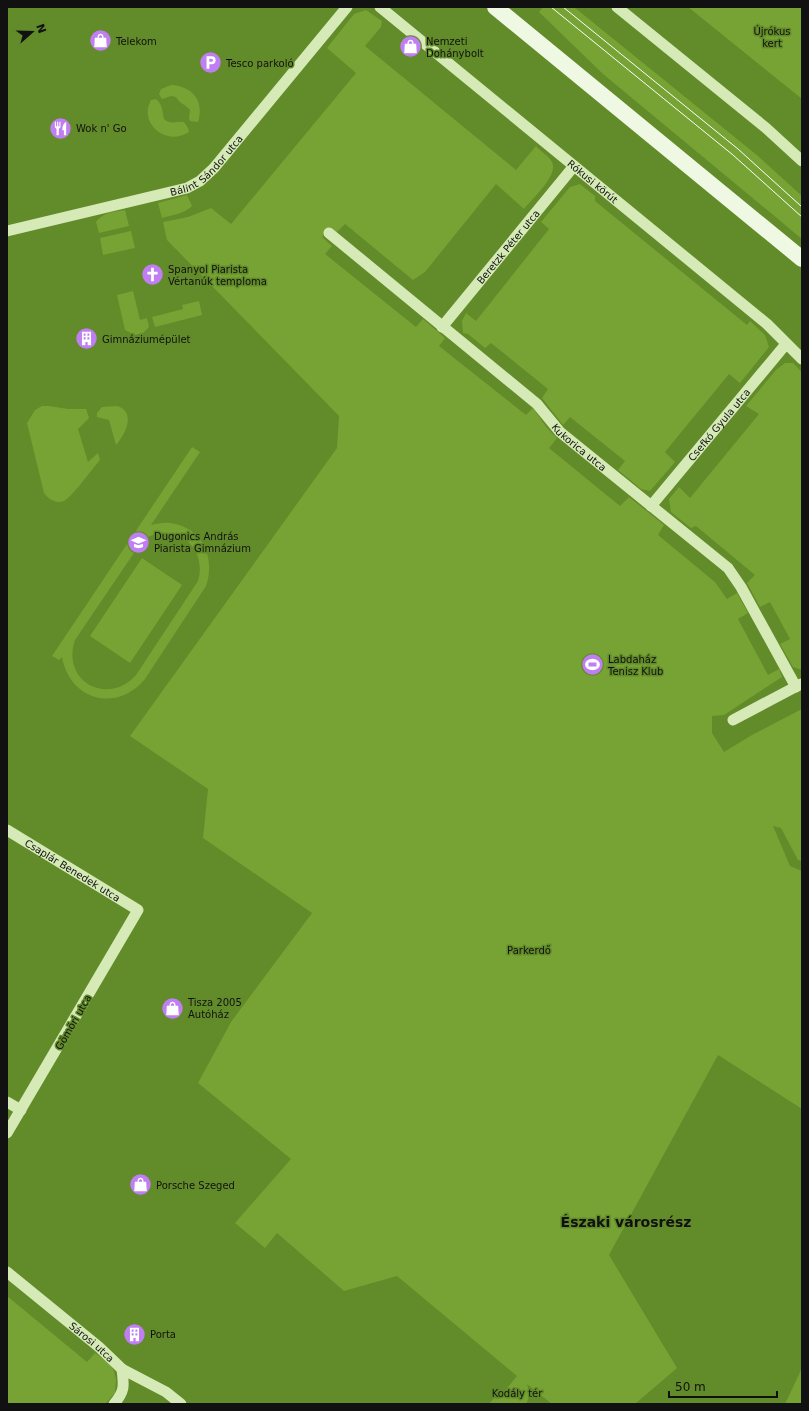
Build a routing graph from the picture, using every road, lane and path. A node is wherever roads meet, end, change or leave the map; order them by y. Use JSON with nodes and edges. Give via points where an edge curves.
{"nodes":[{"id":1,"x":347,"y":7,"type":"edge"},
{"id":2,"x":380,"y":7,"type":"edge"},
{"id":3,"x":496,"y":7,"type":"edge"},
{"id":4,"x":617,"y":7,"type":"edge"},
{"id":5,"x":802,"y":161,"type":"edge"},
{"id":6,"x":574,"y":166,"type":"junction"},
{"id":7,"x":7,"y":231,"type":"edge"},
{"id":8,"x":329,"y":233,"type":"dead end"},
{"id":9,"x":802,"y":259,"type":"edge"},
{"id":10,"x":442,"y":327,"type":"junction"},
{"id":11,"x":786,"y":344,"type":"junction"},
{"id":12,"x":802,"y":359,"type":"edge"},
{"id":13,"x":651,"y":506,"type":"junction"},
{"id":14,"x":799,"y":686,"type":"edge"},
{"id":15,"x":733,"y":720,"type":"dead end"},
{"id":16,"x":7,"y":830,"type":"edge"},
{"id":17,"x":138,"y":910,"type":"joint"},
{"id":18,"x":7,"y":1102,"type":"edge"},
{"id":19,"x":22,"y":1110,"type":"junction"},
{"id":20,"x":7,"y":1133,"type":"edge"},
{"id":21,"x":7,"y":1272,"type":"edge"},
{"id":22,"x":122,"y":1369,"type":"junction"},
{"id":23,"x":114,"y":1404,"type":"edge"},
{"id":24,"x":181,"y":1404,"type":"edge"}],
"edges":[{"from":1,"to":7,"type":"street","name":"Bálint Sándor utca","via":[[214,168],[200,181],[187,188]]},
{"from":2,"to":6,"type":"street","name":"Rókusi körút"},
{"from":3,"to":9,"type":"main road"},
{"from":4,"to":5,"type":"street","via":[[766,128]]},
{"from":6,"to":10,"type":"street","name":"Beretzk Péter utca"},
{"from":6,"to":11,"type":"street","name":"Rókusi körút","via":[[767,324]]},
{"from":8,"to":10,"type":"street","name":"Kukorica utca"},
{"from":10,"to":13,"type":"street","name":"Kukorica utca","via":[[537,404],[560,432]]},
{"from":11,"to":12,"type":"street","name":"Rókusi körút"},
{"from":11,"to":13,"type":"street","name":"Csefkó Gyula utca"},
{"from":13,"to":14,"type":"street","name":"Kukorica utca","via":[[728,568]]},
{"from":14,"to":15,"type":"street"},
{"from":16,"to":17,"type":"street","name":"Csaplár Benedek utca"},
{"from":17,"to":19,"type":"street","name":"Gömöri utca"},
{"from":18,"to":19,"type":"street"},
{"from":19,"to":20,"type":"street","name":"Gömöri utca"},
{"from":21,"to":22,"type":"street","name":"Sárosi utca"},
{"from":22,"to":23,"type":"street","via":[[122,1394]]},
{"from":22,"to":24,"type":"street","name":"Sárosi utca","via":[[166,1392]]}]}
